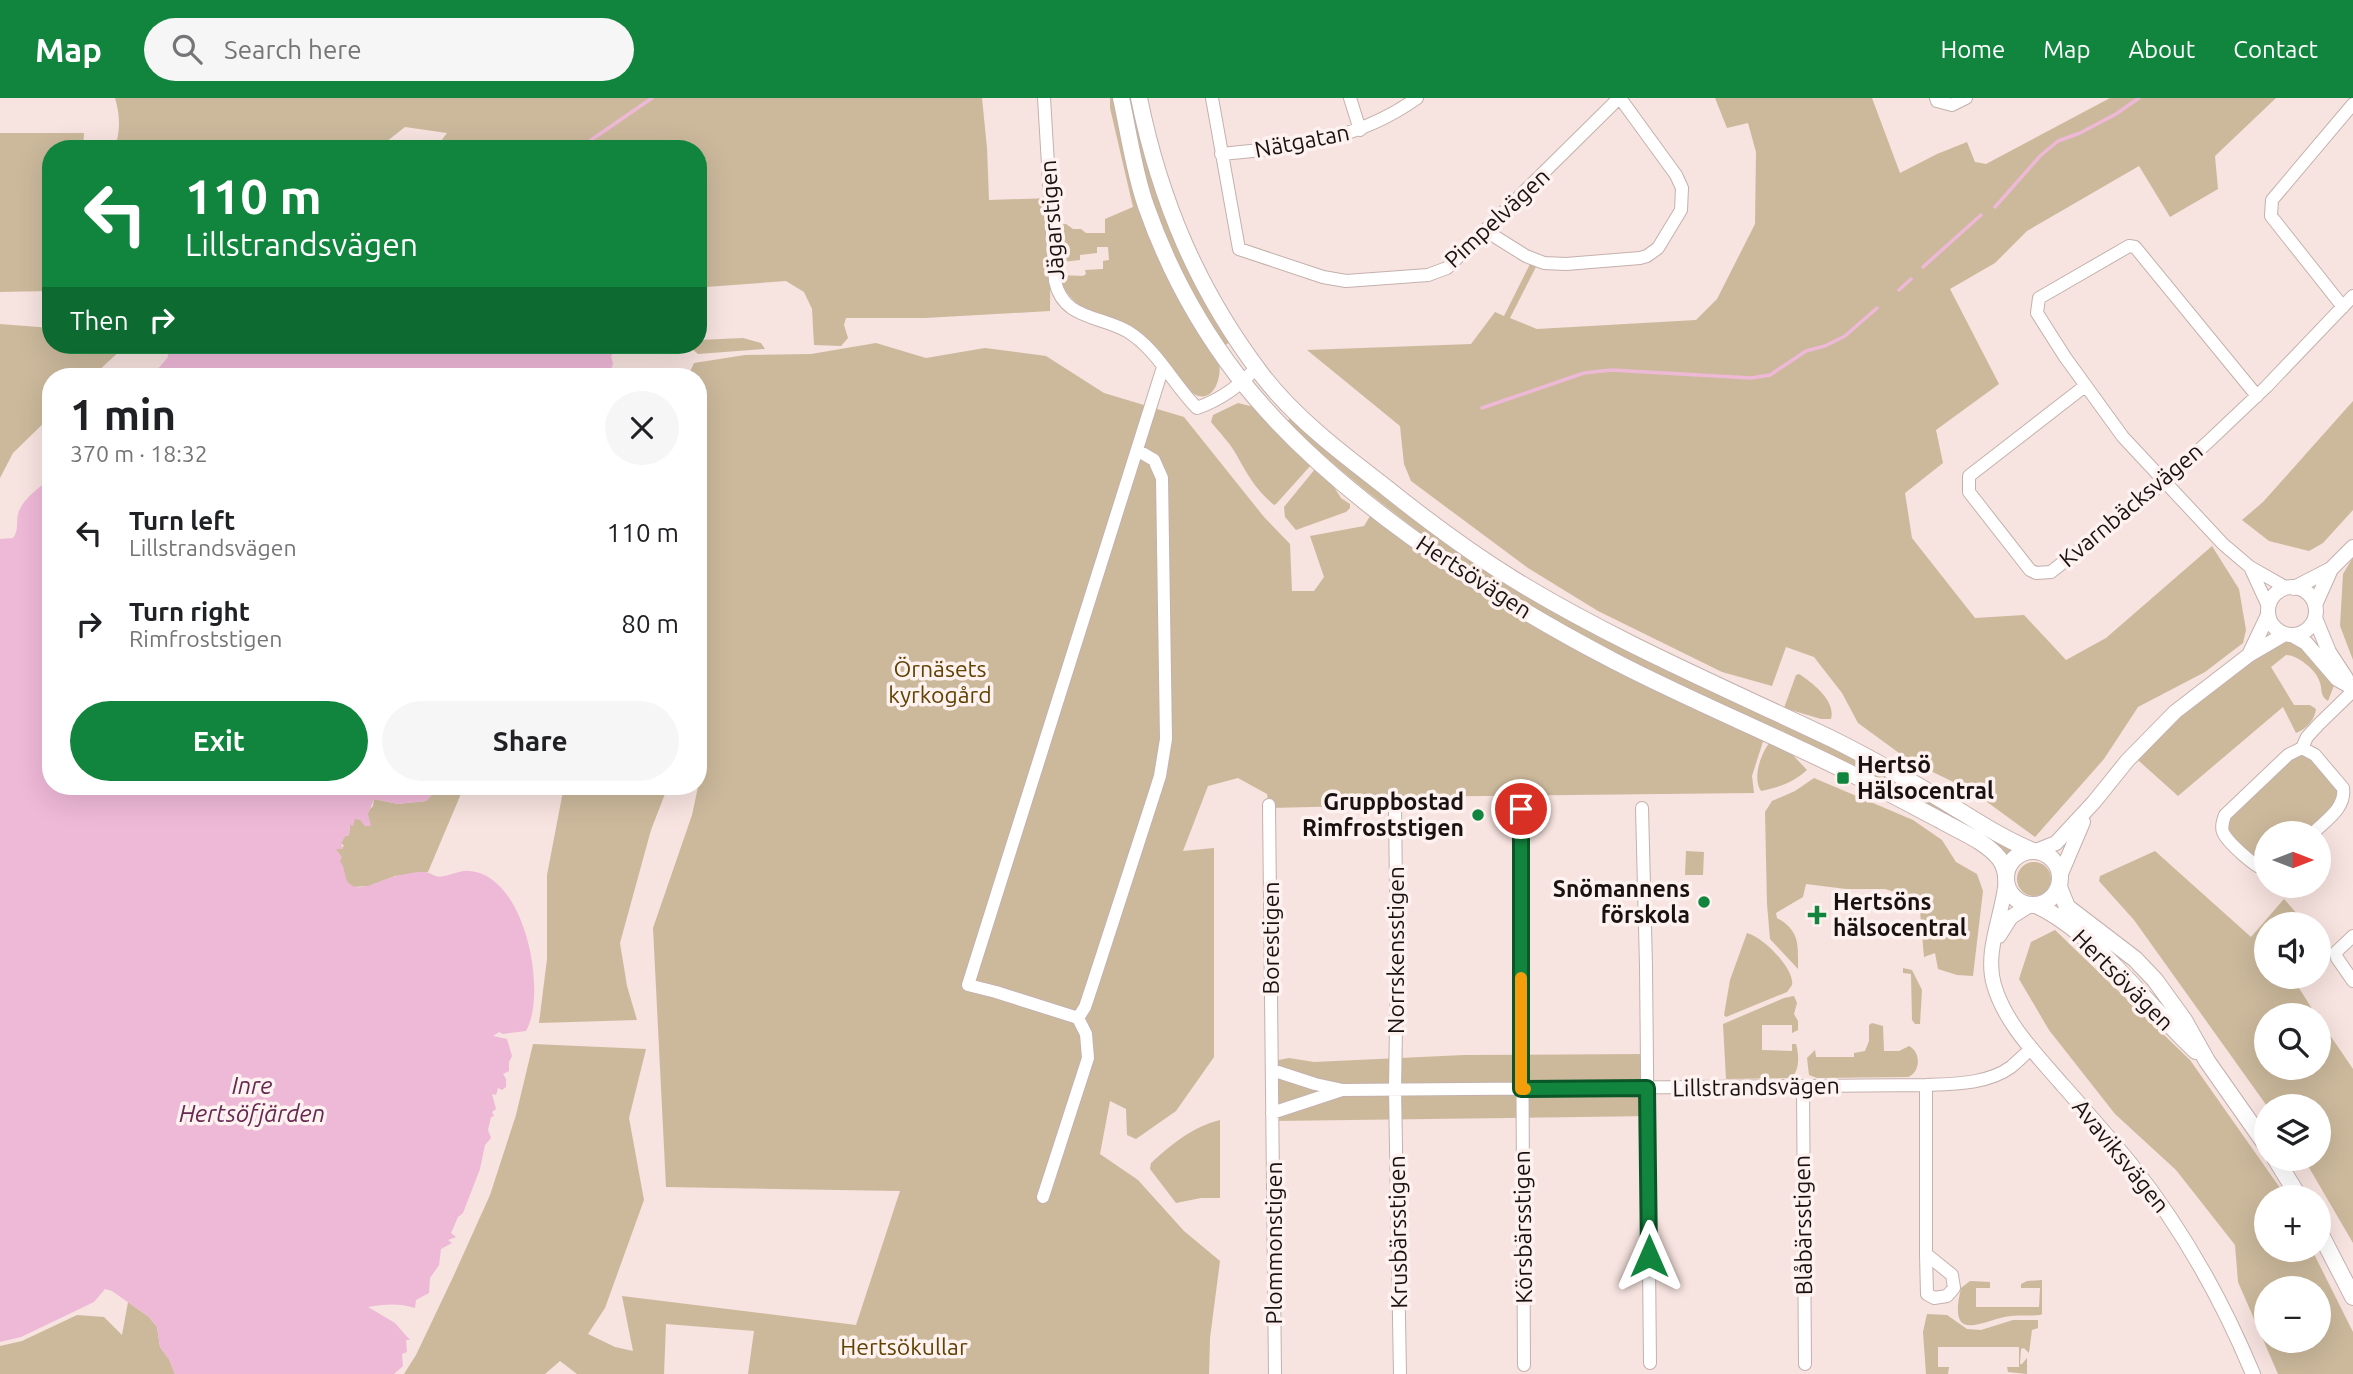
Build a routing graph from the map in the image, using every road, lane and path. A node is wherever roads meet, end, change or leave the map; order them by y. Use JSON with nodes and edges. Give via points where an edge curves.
{"nodes":[{"id":1,"x":1044,"y":98,"type":"edge"},
{"id":2,"x":1121,"y":98,"type":"edge"},
{"id":3,"x":1139,"y":98,"type":"edge"},
{"id":4,"x":1212,"y":98,"type":"edge"},
{"id":5,"x":1350,"y":98,"type":"edge"},
{"id":6,"x":1417,"y":98,"type":"edge"},
{"id":7,"x":1619,"y":98,"type":"edge"},
{"id":8,"x":1936,"y":98,"type":"edge"},
{"id":9,"x":1966,"y":98,"type":"edge"},
{"id":10,"x":2353,"y":104,"type":"edge"},
{"id":11,"x":1360,"y":130,"type":"junction"},
{"id":12,"x":1221,"y":154,"type":"junction"},
{"id":13,"x":1486,"y":231,"type":"junction"},
{"id":14,"x":2353,"y":296,"type":"edge"},
{"id":15,"x":2343,"y":307,"type":"junction"},
{"id":16,"x":1163,"y":367,"type":"junction"},
{"id":17,"x":1256,"y":367,"type":"junction"},
{"id":18,"x":1243,"y":382,"type":"junction"},
{"id":19,"x":2085,"y":386,"type":"junction"},
{"id":20,"x":2257,"y":396,"type":"junction"},
{"id":21,"x":1137,"y":450,"type":"junction"},
{"id":22,"x":2164,"y":482,"type":"junction"},
{"id":23,"x":2353,"y":547,"type":"edge"},
{"id":24,"x":2250,"y":567,"type":"junction"},
{"id":25,"x":2331,"y":569,"type":"junction"},
{"id":26,"x":2291,"y":588,"type":"junction"},
{"id":27,"x":2268,"y":611,"type":"junction"},
{"id":28,"x":2315,"y":612,"type":"junction"},
{"id":29,"x":2289,"y":635,"type":"junction"},
{"id":30,"x":2249,"y":655,"type":"junction"},
{"id":31,"x":2353,"y":689,"type":"edge"},
{"id":32,"x":2302,"y":748,"type":"junction"},
{"id":33,"x":2094,"y":802,"type":"junction"},
{"id":34,"x":1269,"y":806,"type":"dead end"},
{"id":35,"x":1642,"y":807,"type":"dead end"},
{"id":36,"x":1521,"y":809,"type":"dead end"},
{"id":37,"x":1395,"y":810,"type":"dead end"},
{"id":38,"x":2325,"y":821,"type":"edge"},
{"id":39,"x":2035,"y":851,"type":"junction"},
{"id":40,"x":2254,"y":864,"type":"edge"},
{"id":41,"x":2006,"y":878,"type":"junction"},
{"id":42,"x":2060,"y":881,"type":"junction"},
{"id":43,"x":2033,"y":905,"type":"junction"},
{"id":44,"x":2353,"y":936,"type":"edge"},
{"id":45,"x":1995,"y":943,"type":"junction"},
{"id":46,"x":2353,"y":981,"type":"edge"},
{"id":47,"x":1077,"y":1018,"type":"junction"},
{"id":48,"x":2032,"y":1048,"type":"junction"},
{"id":49,"x":2207,"y":1061,"type":"junction"},
{"id":50,"x":1272,"y":1070,"type":"junction"},
{"id":51,"x":1926,"y":1085,"type":"junction"},
{"id":52,"x":1802,"y":1086,"type":"junction"},
{"id":53,"x":1647,"y":1088,"type":"junction"},
{"id":54,"x":1395,"y":1089,"type":"junction"},
{"id":55,"x":1521,"y":1089,"type":"junction"},
{"id":56,"x":1343,"y":1090,"type":"junction"},
{"id":57,"x":1272,"y":1113,"type":"junction"},
{"id":58,"x":2254,"y":1128,"type":"edge"},
{"id":59,"x":1043,"y":1197,"type":"dead end"},
{"id":60,"x":1926,"y":1254,"type":"dead end"},
{"id":61,"x":2331,"y":1254,"type":"edge"},
{"id":62,"x":2353,"y":1297,"type":"edge"},
{"id":63,"x":1650,"y":1363,"type":"dead end"},
{"id":64,"x":1805,"y":1364,"type":"dead end"},
{"id":65,"x":1524,"y":1365,"type":"dead end"},
{"id":66,"x":1275,"y":1374,"type":"edge"},
{"id":67,"x":1400,"y":1374,"type":"edge"},
{"id":68,"x":2253,"y":1374,"type":"edge"}],
"edges":[{"from":1,"to":16,"type":"street","name":"Jägarstigen","via":[[1059,297],[1071,308],[1134,336]]},
{"from":2,"to":18,"type":"main road","name":"Hertsövägen","via":[[1145,204],[1167,259],[1198,317]]},
{"from":3,"to":17,"type":"main road","name":"Hertsövägen","via":[[1153,163],[1184,244]]},
{"from":4,"to":12,"type":"street"},
{"from":5,"to":11,"type":"street"},
{"from":6,"to":11,"type":"street","name":"Nätgatan"},
{"from":7,"to":13,"type":"street","name":"Pimpelvägen"},
{"from":7,"to":13,"type":"street","via":[[1682,188],[1681,210],[1655,251],[1640,258],[1554,264],[1526,256]]},
{"from":8,"to":9,"type":"street","via":[[1952,105]]},
{"from":10,"to":15,"type":"street","via":[[2272,200],[2271,216]]},
{"from":11,"to":12,"type":"street","name":"Nätgatan","via":[[1293,147]]},
{"from":12,"to":13,"type":"street","name":"Pimpelvägen","via":[[1239,249],[1323,277],[1353,281],[1434,274],[1452,264]]},
{"from":14,"to":15,"type":"street","name":"Kvarnbäcksvägen"},
{"from":15,"to":20,"type":"street","name":"Kvarnbäcksvägen"},
{"from":16,"to":18,"type":"street","name":"Jägarstigen","via":[[1197,408],[1218,401]]},
{"from":16,"to":21,"type":"street"},
{"from":17,"to":18,"type":"street","name":"Jägarstigen"},
{"from":17,"to":39,"type":"main road","name":"Hertsövägen","via":[[1341,453],[1513,579],[1676,667],[1866,755]]},
{"from":18,"to":41,"type":"main road","name":"Hertsövägen","via":[[1319,461],[1383,515],[1474,579],[1613,661],[1804,750],[1962,832],[1993,852],[2003,864]]},
{"from":19,"to":20,"type":"street","via":[[2037,313],[2039,298],[2129,246],[2135,247]]},
{"from":19,"to":22,"type":"street"},
{"from":19,"to":22,"type":"street","name":"Kvarnbäcksvägen","via":[[1969,476],[1969,492],[2030,570],[2051,572]]},
{"from":20,"to":22,"type":"street","name":"Kvarnbäcksvägen"},
{"from":21,"to":47,"type":"street","via":[[1154,460],[1162,478],[1166,739],[1153,798],[1085,1007]]},
{"from":21,"to":47,"type":"street","via":[[968,985]]},
{"from":22,"to":24,"type":"street"},
{"from":23,"to":25,"type":"street"},
{"from":24,"to":26,"type":"street"},
{"from":24,"to":27,"type":"street"},
{"from":25,"to":26,"type":"street"},
{"from":25,"to":28,"type":"street"},
{"from":26,"to":27,"type":"street","via":[[2276,593]]},
{"from":26,"to":28,"type":"street","via":[[2306,592]]},
{"from":27,"to":29,"type":"street","via":[[2274,628]]},
{"from":27,"to":30,"type":"street"},
{"from":28,"to":29,"type":"street","via":[[2307,630]]},
{"from":28,"to":31,"type":"street","via":[[2329,652]]},
{"from":29,"to":30,"type":"street"},
{"from":29,"to":31,"type":"street","via":[[2306,643],[2337,679]]},
{"from":30,"to":33,"type":"street","via":[[2162,724]]},
{"from":31,"to":32,"type":"street"},
{"from":32,"to":38,"type":"street","via":[[2315,755],[2343,788],[2341,806]]},
{"from":32,"to":40,"type":"street","via":[[2288,755],[2222,821],[2228,839]]},
{"from":33,"to":39,"type":"street","via":[[2056,843]]},
{"from":33,"to":42,"type":"street","via":[[2078,830]]},
{"from":34,"to":50,"type":"street","name":"Borestigen"},
{"from":35,"to":53,"type":"street"},
{"from":36,"to":55,"type":"street","name":"Körsbärsstigen"},
{"from":37,"to":54,"type":"street","name":"Norrskensstigen"},
{"from":39,"to":41,"type":"main road","via":[[2017,856]]},
{"from":39,"to":42,"type":"main road","via":[[2054,861]]},
{"from":41,"to":43,"type":"main road","via":[[2014,897]]},
{"from":41,"to":45,"type":"street","name":"Avaviksvägen"},
{"from":42,"to":43,"type":"main road","via":[[2050,900]]},
{"from":42,"to":49,"type":"main road","name":"Hertsövägen","via":[[2067,907],[2135,959],[2155,981]]},
{"from":43,"to":45,"type":"street","via":[[2011,917]]},
{"from":43,"to":49,"type":"main road","name":"Hertsövägen","via":[[2066,923]]},
{"from":44,"to":46,"type":"street","via":[[2336,952]]},
{"from":45,"to":48,"type":"street","name":"Avaviksvägen","via":[[1994,984],[2006,1014]]},
{"from":47,"to":59,"type":"street","via":[[1086,1034],[1088,1058]]},
{"from":48,"to":51,"type":"street","name":"Lillstrandsvägen","via":[[2010,1068],[1990,1077]]},
{"from":48,"to":68,"type":"street","name":"Avaviksvägen","via":[[2169,1215],[2221,1301]]},
{"from":49,"to":58,"type":"main road","name":"Hertsövägen"},
{"from":50,"to":56,"type":"street","name":"Lillstrandsvägen"},
{"from":50,"to":57,"type":"street"},
{"from":51,"to":52,"type":"street","name":"Lillstrandsvägen"},
{"from":51,"to":60,"type":"street"},
{"from":52,"to":53,"type":"street","name":"Lillstrandsvägen"},
{"from":52,"to":64,"type":"street","name":"Blåbärsstigen"},
{"from":53,"to":55,"type":"street","name":"Lillstrandsvägen"},
{"from":53,"to":63,"type":"street"},
{"from":54,"to":55,"type":"street","name":"Lillstrandsvägen"},
{"from":54,"to":56,"type":"street","name":"Lillstrandsvägen"},
{"from":54,"to":67,"type":"street","name":"Krusbärsstigen"},
{"from":55,"to":65,"type":"street","name":"Körsbärsstigen"},
{"from":56,"to":57,"type":"street","name":"Lillstrandsvägen"},
{"from":57,"to":66,"type":"street","name":"Plommonstigen"},
{"from":61,"to":62,"type":"main road"}]}
